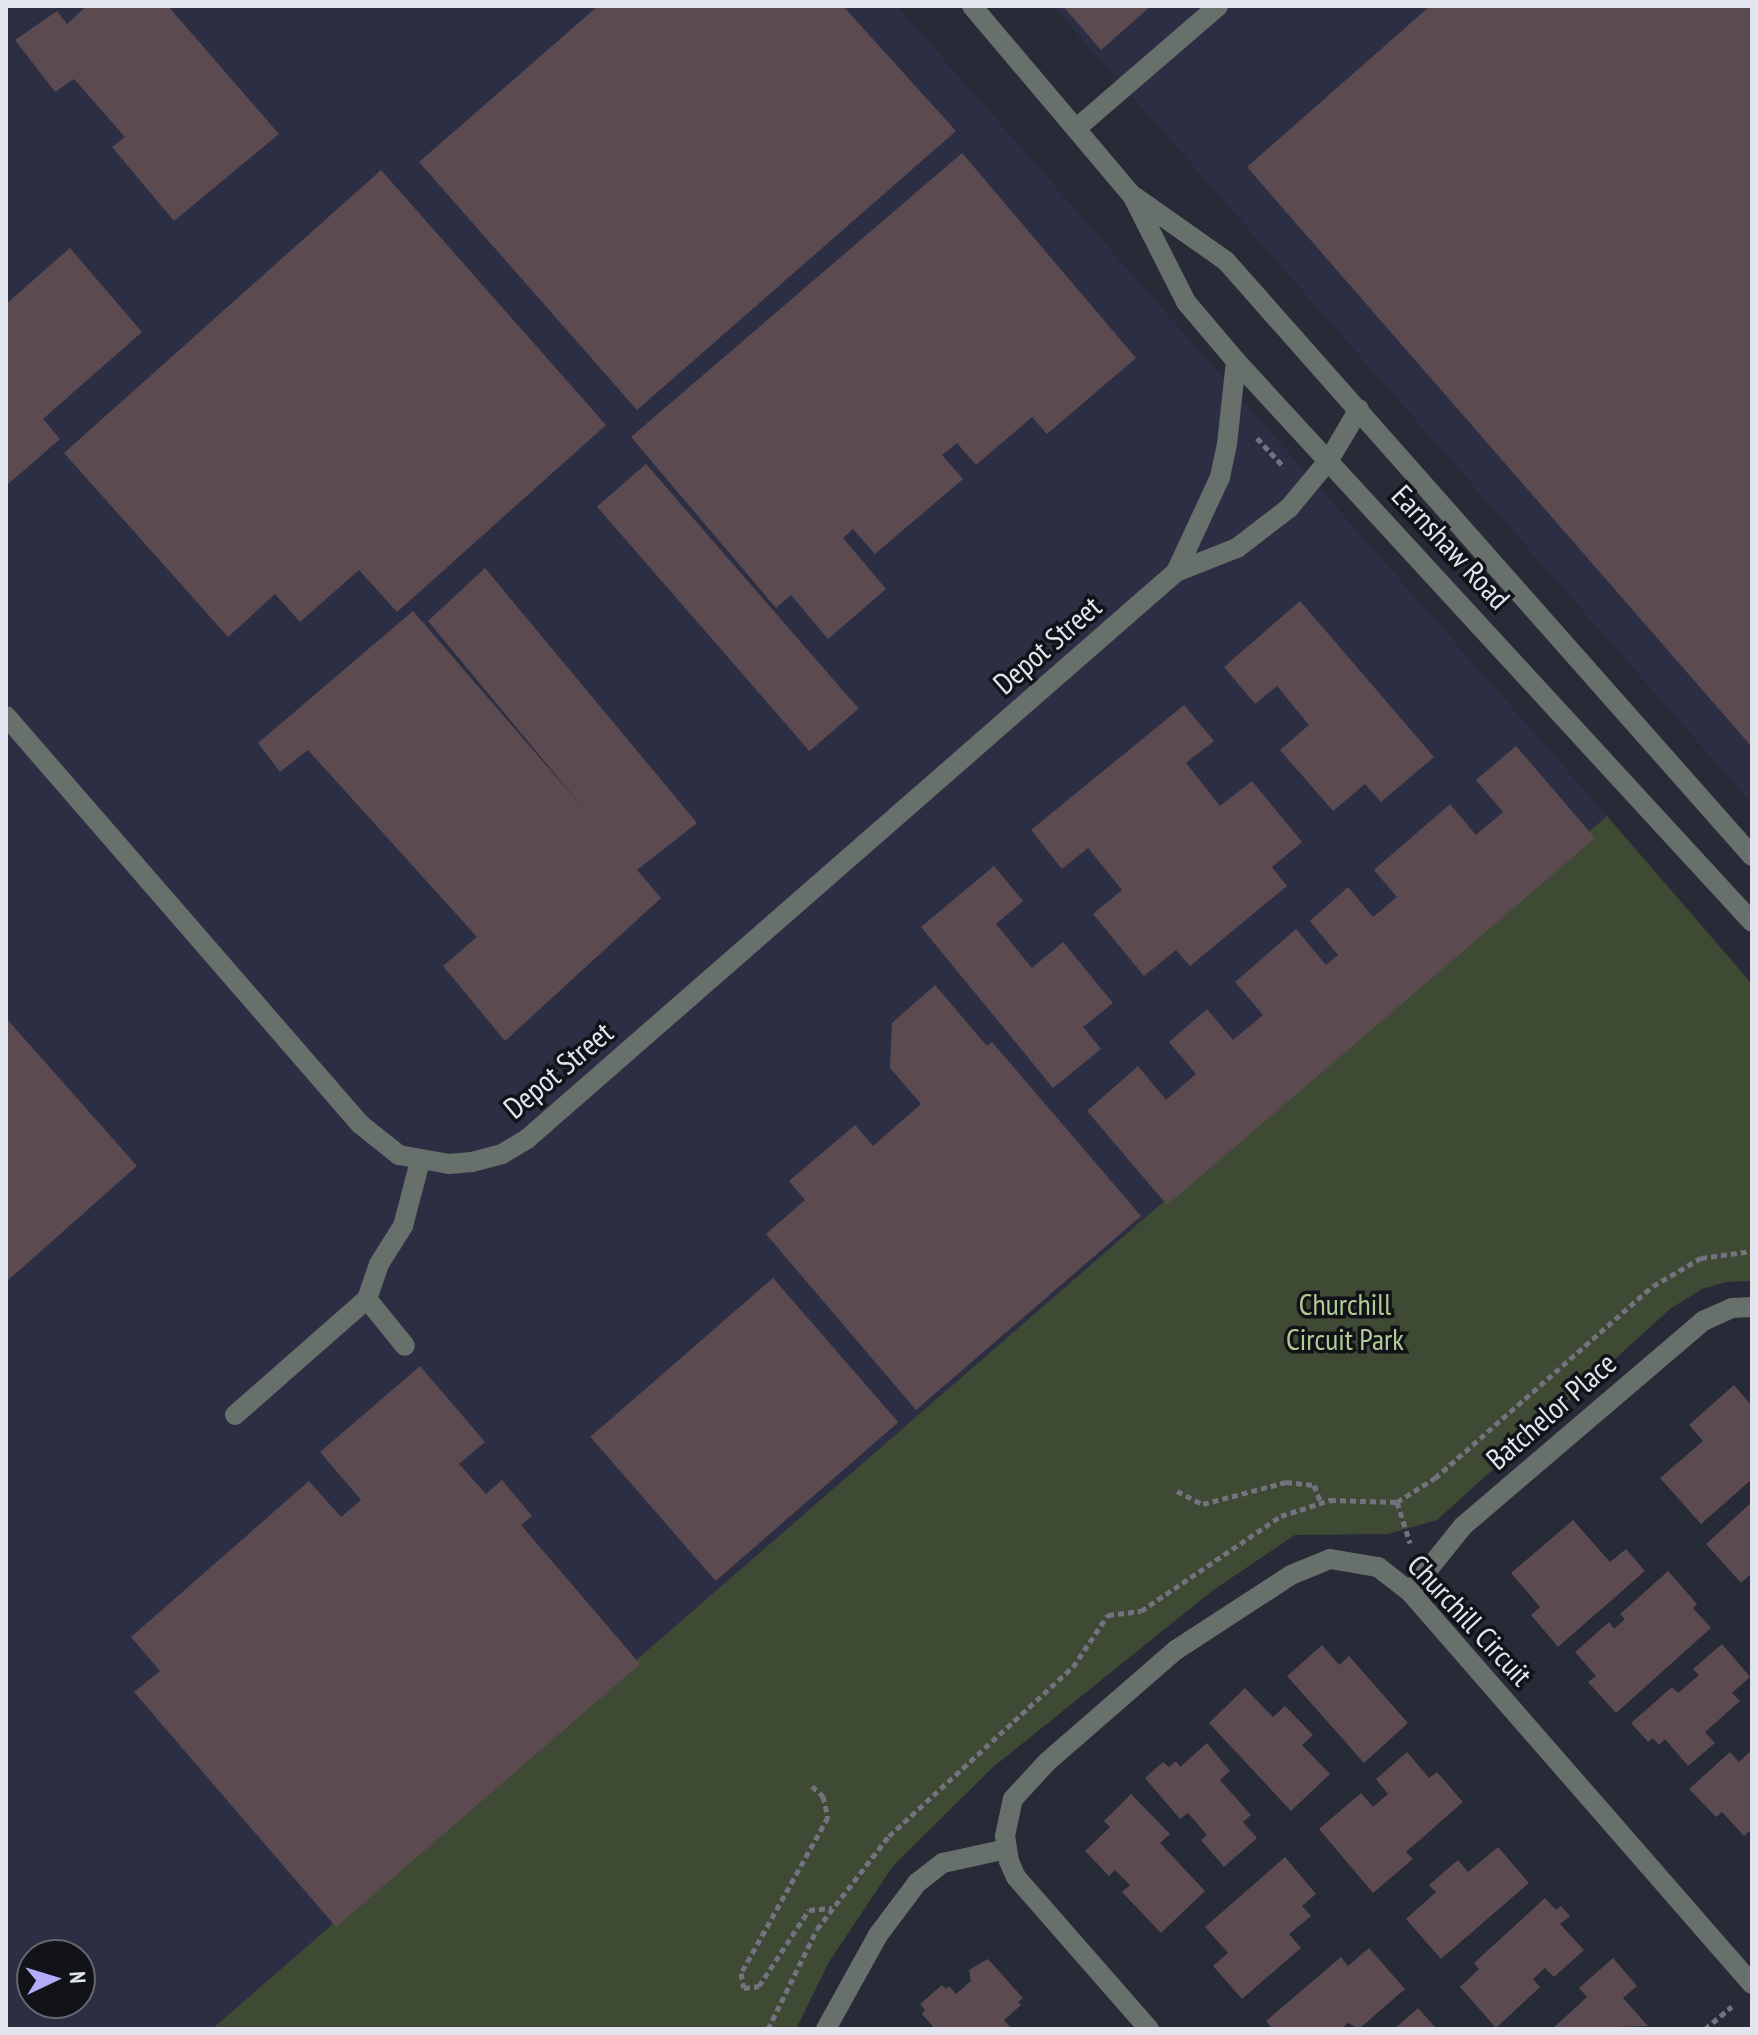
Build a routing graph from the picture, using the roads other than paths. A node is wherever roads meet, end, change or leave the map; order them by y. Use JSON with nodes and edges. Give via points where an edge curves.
{"nodes":[{"id":1,"x":972,"y":6,"type":"edge"},
{"id":2,"x":1218,"y":6,"type":"edge"},
{"id":3,"x":1078,"y":127,"type":"junction"},
{"id":4,"x":1132,"y":195,"type":"junction"},
{"id":5,"x":1236,"y":361,"type":"junction"},
{"id":6,"x":1359,"y":409,"type":"junction"},
{"id":7,"x":1329,"y":460,"type":"junction"},
{"id":8,"x":1176,"y":572,"type":"junction"},
{"id":9,"x":6,"y":716,"type":"edge"},
{"id":10,"x":1752,"y":856,"type":"edge"},
{"id":11,"x":1752,"y":922,"type":"edge"},
{"id":12,"x":420,"y":1161,"type":"junction"},
{"id":13,"x":367,"y":1299,"type":"junction"},
{"id":14,"x":1752,"y":1307,"type":"edge"},
{"id":15,"x":405,"y":1346,"type":"dead end"},
{"id":16,"x":235,"y":1415,"type":"dead end"},
{"id":17,"x":1410,"y":1592,"type":"junction"},
{"id":18,"x":1006,"y":1849,"type":"junction"},
{"id":19,"x":1752,"y":1984,"type":"edge"},
{"id":20,"x":826,"y":2029,"type":"edge"},
{"id":21,"x":1149,"y":2029,"type":"edge"}],
"edges":[{"from":1,"to":3,"type":"street","name":"Earnshaw Road"},
{"from":2,"to":3,"type":"street"},
{"from":3,"to":4,"type":"street","name":"Earnshaw Road"},
{"from":4,"to":5,"type":"street","name":"Earnshaw Road","via":[[1186,302]]},
{"from":4,"to":6,"type":"street","name":"Earnshaw Road","via":[[1226,261]]},
{"from":5,"to":7,"type":"street","name":"Earnshaw Road"},
{"from":5,"to":8,"type":"street","name":"Depot Street","via":[[1220,477]]},
{"from":6,"to":7,"type":"street","name":"Depot Street"},
{"from":6,"to":10,"type":"street","name":"Earnshaw Road"},
{"from":7,"to":8,"type":"street","name":"Depot Street","via":[[1289,508],[1237,548]]},
{"from":7,"to":11,"type":"street","name":"Earnshaw Road"},
{"from":8,"to":12,"type":"street","name":"Depot Street","via":[[527,1139],[502,1154],[472,1162]]},
{"from":9,"to":12,"type":"street","name":"Depot Street","via":[[360,1124],[399,1155]]},
{"from":12,"to":13,"type":"street","via":[[403,1226],[379,1264]]},
{"from":13,"to":15,"type":"street"},
{"from":13,"to":16,"type":"street"},
{"from":14,"to":17,"type":"street","name":"Batchelor Place","via":[[1718,1311],[1703,1321],[1463,1526]]},
{"from":17,"to":18,"type":"street","name":"Churchill Circuit","via":[[1378,1567],[1330,1559],[1230,1611],[1176,1650],[1023,1785],[1006,1819]]},
{"from":17,"to":19,"type":"street","name":"Churchill Circuit"},
{"from":18,"to":20,"type":"street","via":[[943,1863],[917,1883],[878,1935]]},
{"from":18,"to":21,"type":"street","via":[[1021,1883]]}]}
